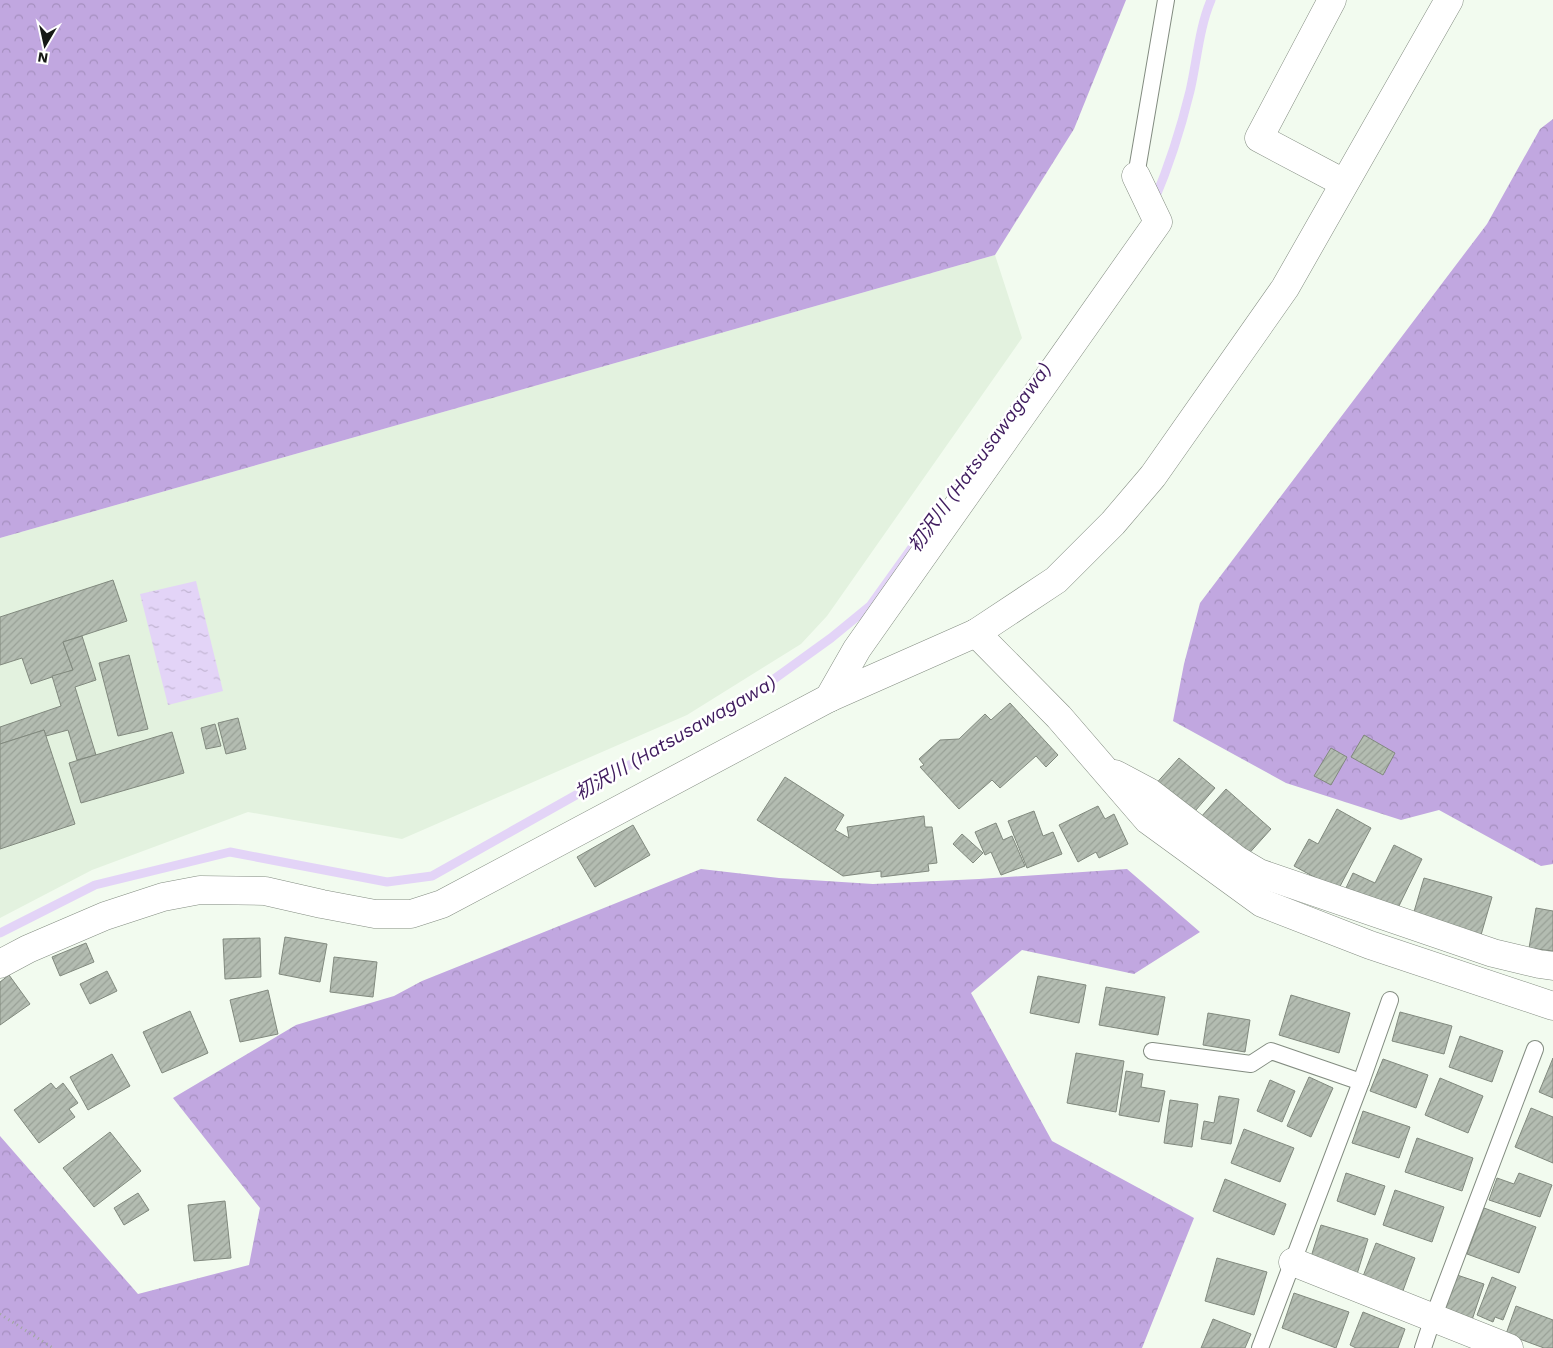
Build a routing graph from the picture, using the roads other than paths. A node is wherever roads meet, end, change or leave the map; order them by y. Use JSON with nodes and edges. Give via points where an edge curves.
{"nodes":[{"id":1,"x":1166,"y":0,"type":"edge"},
{"id":2,"x":1332,"y":0,"type":"edge"},
{"id":3,"x":1449,"y":0,"type":"edge"},
{"id":4,"x":1136,"y":176,"type":"joint"},
{"id":5,"x":1344,"y":183,"type":"junction"},
{"id":6,"x":976,"y":633,"type":"junction"},
{"id":7,"x":829,"y":698,"type":"junction"},
{"id":8,"x":1102,"y":767,"type":"junction"},
{"id":9,"x":0,"y":964,"type":"edge"},
{"id":10,"x":1553,"y":966,"type":"edge"},
{"id":11,"x":1390,"y":1000,"type":"dead end"},
{"id":12,"x":1553,"y":1006,"type":"edge"},
{"id":13,"x":1535,"y":1049,"type":"dead end"},
{"id":14,"x":1152,"y":1051,"type":"dead end"},
{"id":15,"x":1361,"y":1082,"type":"junction"},
{"id":16,"x":1293,"y":1262,"type":"junction"},
{"id":17,"x":1433,"y":1318,"type":"junction"},
{"id":18,"x":1260,"y":1348,"type":"edge"},
{"id":19,"x":1423,"y":1348,"type":"edge"},
{"id":20,"x":1509,"y":1348,"type":"edge"}],
"edges":[{"from":1,"to":4,"type":"lane"},
{"from":2,"to":5,"type":"street","via":[[1259,138]]},
{"from":3,"to":5,"type":"street"},
{"from":4,"to":7,"type":"street","via":[[1158,222],[857,649]]},
{"from":5,"to":6,"type":"street","via":[[1285,288],[1153,476],[1113,523],[1056,580]]},
{"from":6,"to":7,"type":"street"},
{"from":6,"to":8,"type":"street","via":[[1059,717]]},
{"from":7,"to":9,"type":"street","via":[[471,890],[411,914],[375,914],[265,890],[200,890],[163,897],[105,916]]},
{"from":8,"to":10,"type":"street","via":[[1149,792],[1237,860],[1259,873],[1493,953]]},
{"from":8,"to":12,"type":"street","via":[[1148,820],[1262,903],[1370,945]]},
{"from":11,"to":15,"type":"lane"},
{"from":13,"to":17,"type":"lane"},
{"from":14,"to":15,"type":"lane","via":[[1251,1064],[1271,1051]]},
{"from":15,"to":16,"type":"lane"},
{"from":16,"to":17,"type":"street"},
{"from":16,"to":18,"type":"lane"},
{"from":17,"to":19,"type":"lane"},
{"from":17,"to":20,"type":"street"}]}
